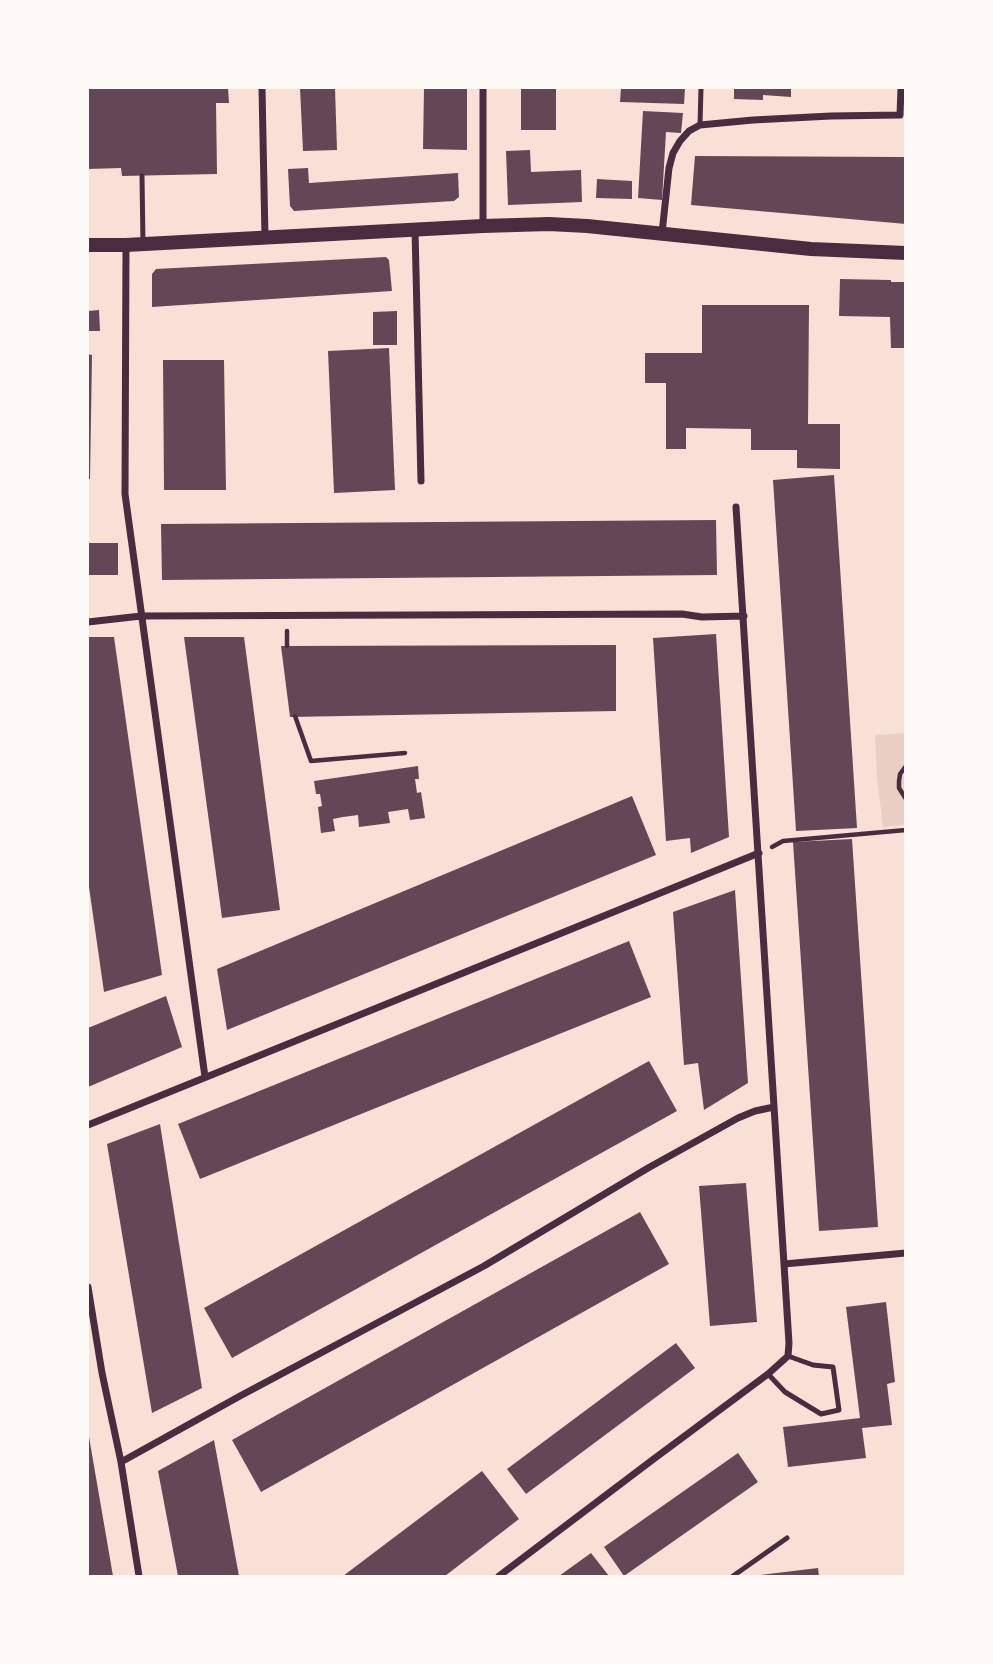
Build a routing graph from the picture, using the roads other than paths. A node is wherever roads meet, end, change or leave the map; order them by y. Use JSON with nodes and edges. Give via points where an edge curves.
{"nodes":[{"id":1,"x":262,"y":88,"type":"edge"},
{"id":2,"x":483,"y":88,"type":"edge"},
{"id":3,"x":701,"y":88,"type":"edge"},
{"id":4,"x":901,"y":88,"type":"edge"},
{"id":5,"x":700,"y":125,"type":"junction"},
{"id":6,"x":142,"y":176,"type":"dead end"},
{"id":7,"x":483,"y":226,"type":"junction"},
{"id":8,"x":415,"y":230,"type":"junction"},
{"id":9,"x":662,"y":234,"type":"junction"},
{"id":10,"x":265,"y":238,"type":"junction"},
{"id":11,"x":144,"y":244,"type":"junction"},
{"id":12,"x":88,"y":245,"type":"edge"},
{"id":13,"x":126,"y":245,"type":"junction"},
{"id":14,"x":905,"y":253,"type":"edge"},
{"id":15,"x":421,"y":481,"type":"dead end"},
{"id":16,"x":736,"y":507,"type":"dead end"},
{"id":17,"x":141,"y":616,"type":"junction"},
{"id":18,"x":744,"y":616,"type":"junction"},
{"id":19,"x":88,"y":622,"type":"edge"},
{"id":20,"x":759,"y":853,"type":"junction"},
{"id":21,"x":205,"y":1077,"type":"junction"},
{"id":22,"x":774,"y":1107,"type":"junction"},
{"id":23,"x":88,"y":1125,"type":"edge"},
{"id":24,"x":905,"y":1253,"type":"edge"},
{"id":25,"x":784,"y":1264,"type":"junction"},
{"id":26,"x":88,"y":1287,"type":"edge"},
{"id":27,"x":788,"y":1356,"type":"junction"},
{"id":28,"x":768,"y":1374,"type":"junction"},
{"id":29,"x":121,"y":1462,"type":"junction"},
{"id":30,"x":787,"y":1538,"type":"dead end"},
{"id":31,"x":139,"y":1577,"type":"edge"},
{"id":32,"x":499,"y":1577,"type":"edge"},
{"id":33,"x":733,"y":1577,"type":"edge"}],
"edges":[{"from":1,"to":10,"type":"street"},
{"from":2,"to":7,"type":"street"},
{"from":3,"to":5,"type":"lane"},
{"from":4,"to":5,"type":"street","via":[[900,115]]},
{"from":5,"to":9,"type":"street","via":[[689,131],[673,153]]},
{"from":6,"to":11,"type":"lane"},
{"from":7,"to":8,"type":"main road"},
{"from":7,"to":9,"type":"main road","via":[[568,225]]},
{"from":8,"to":10,"type":"main road"},
{"from":8,"to":15,"type":"street"},
{"from":9,"to":14,"type":"main road"},
{"from":10,"to":11,"type":"main road"},
{"from":11,"to":13,"type":"main road"},
{"from":12,"to":13,"type":"main road"},
{"from":13,"to":17,"type":"street","via":[[125,494]]},
{"from":16,"to":18,"type":"street"},
{"from":17,"to":18,"type":"street"},
{"from":17,"to":19,"type":"street"},
{"from":17,"to":21,"type":"street"},
{"from":18,"to":20,"type":"street"},
{"from":20,"to":21,"type":"street"},
{"from":20,"to":22,"type":"street"},
{"from":21,"to":23,"type":"street"},
{"from":22,"to":25,"type":"street"},
{"from":22,"to":29,"type":"street","via":[[738,1118],[484,1266]]},
{"from":24,"to":25,"type":"street"},
{"from":25,"to":27,"type":"street"},
{"from":26,"to":29,"type":"street"},
{"from":27,"to":28,"type":"street"},
{"from":27,"to":28,"type":"lane","via":[[833,1367],[839,1410],[821,1414],[785,1392]]},
{"from":28,"to":32,"type":"street"},
{"from":29,"to":31,"type":"street"},
{"from":30,"to":33,"type":"lane"}]}
